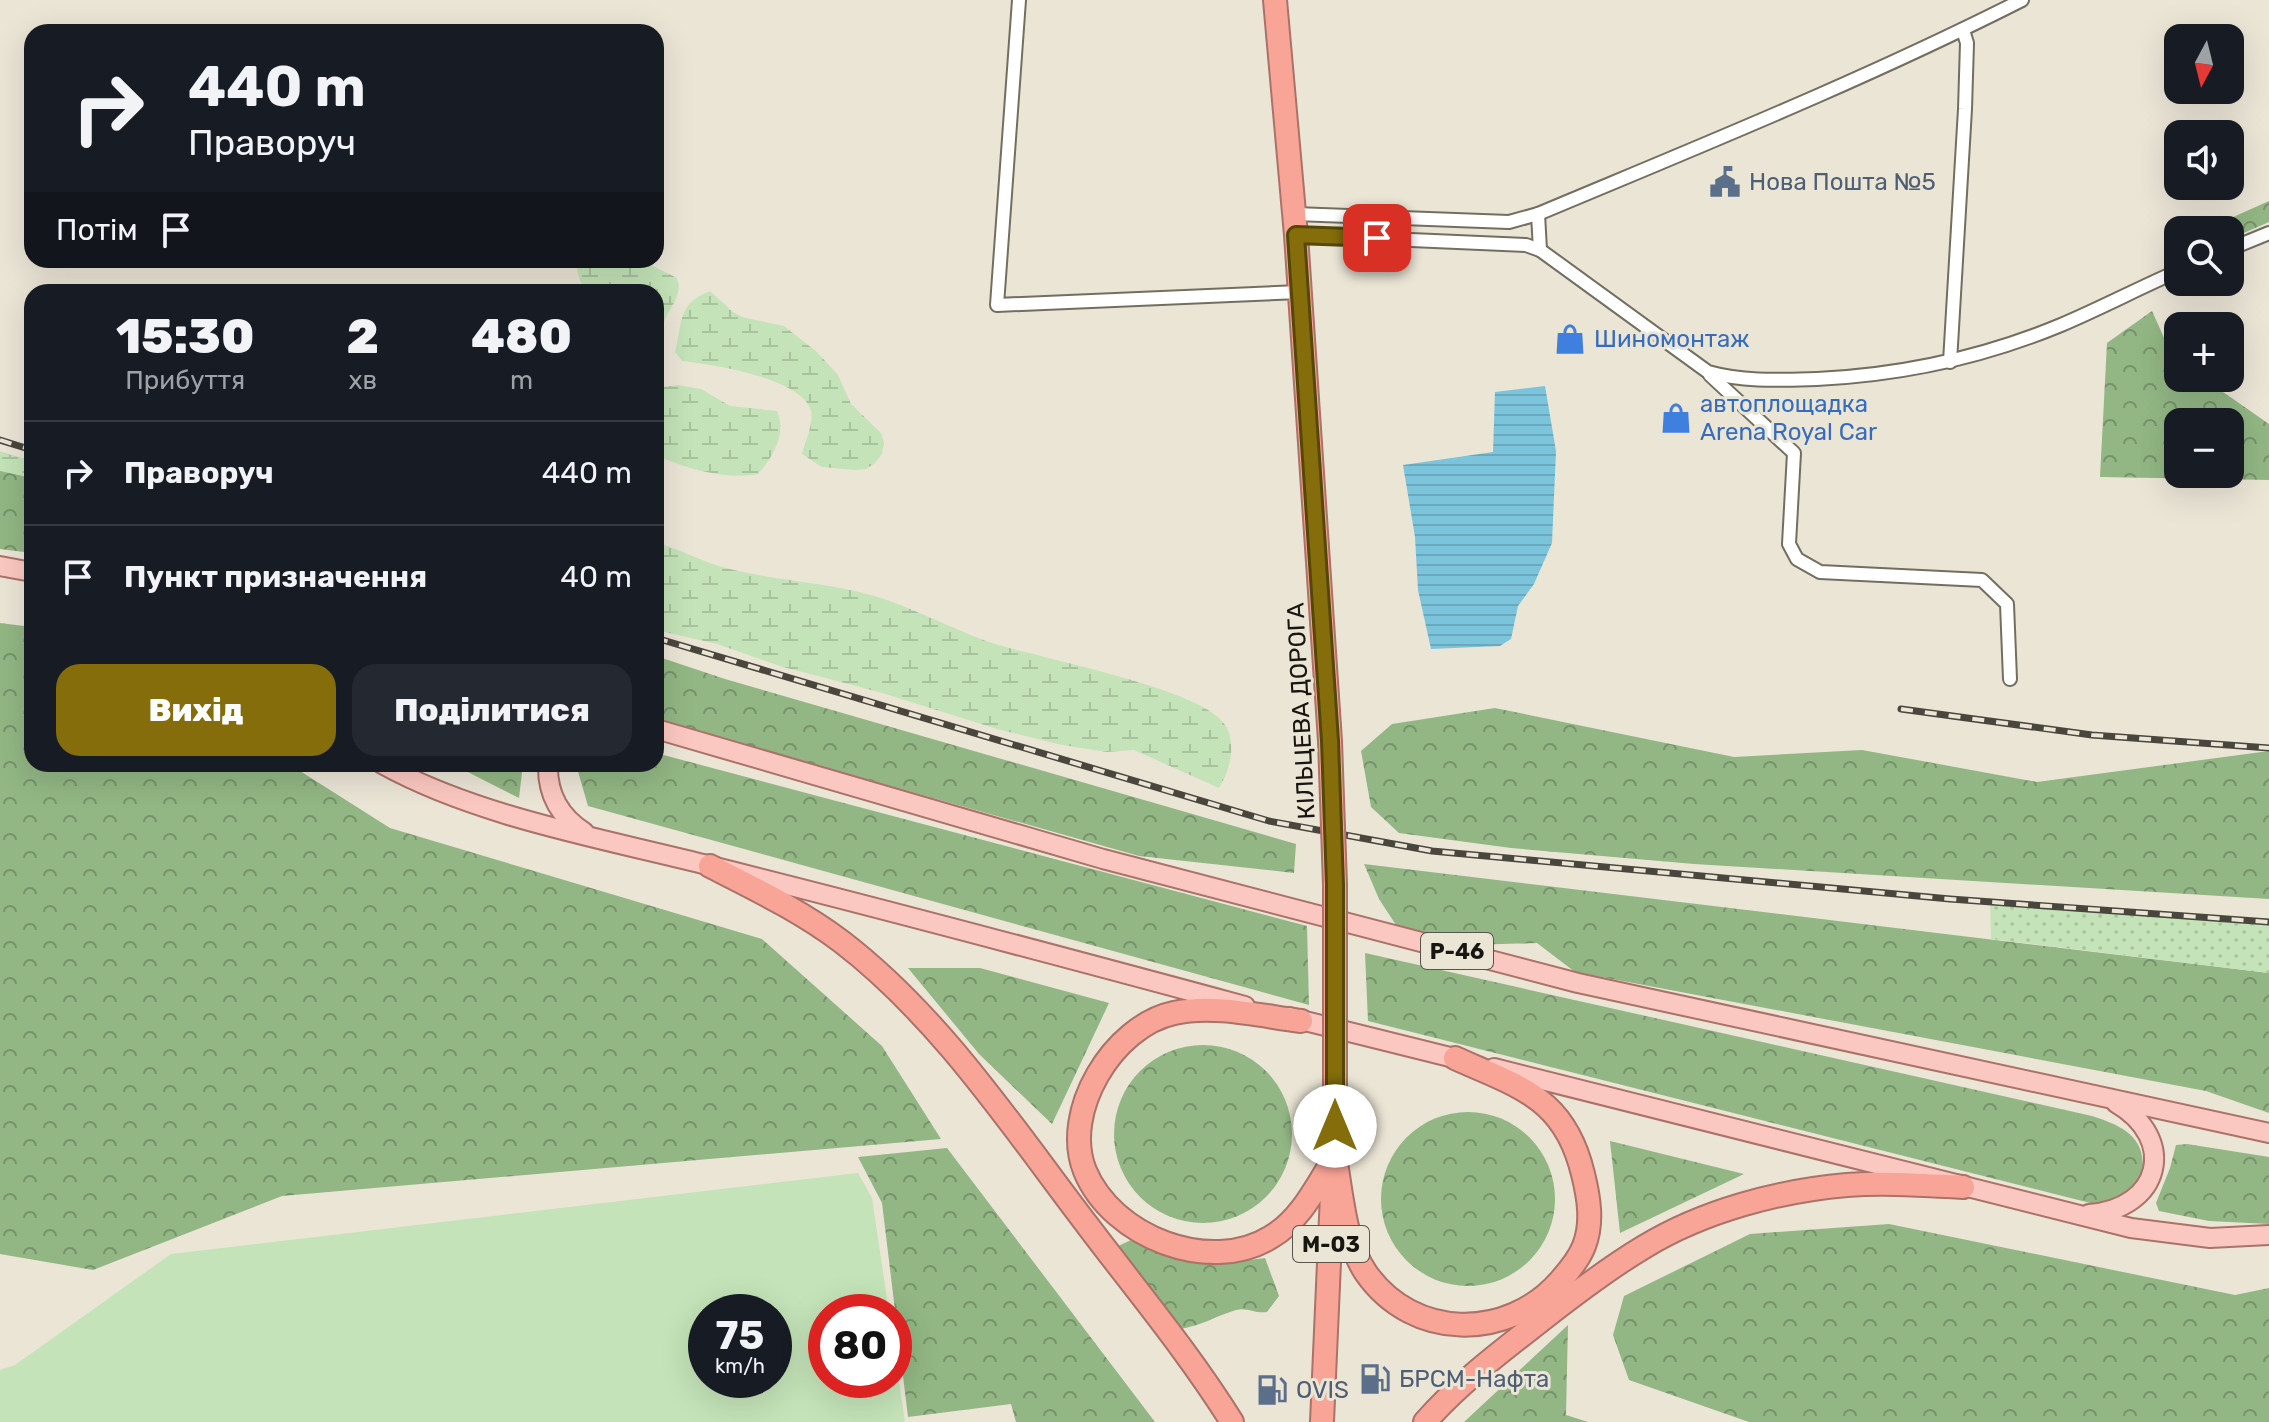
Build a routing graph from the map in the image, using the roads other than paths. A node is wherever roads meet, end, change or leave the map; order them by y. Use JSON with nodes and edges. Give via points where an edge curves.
{"nodes":[{"id":1,"x":1019,"y":0,"type":"edge"},
{"id":2,"x":1275,"y":0,"type":"edge"},
{"id":3,"x":2022,"y":0,"type":"edge"},
{"id":4,"x":1963,"y":30,"type":"junction"},
{"id":5,"x":1538,"y":214,"type":"junction"},
{"id":6,"x":1296,"y":224,"type":"junction"},
{"id":7,"x":2269,"y":233,"type":"edge"},
{"id":8,"x":2244,"y":243,"type":"edge"},
{"id":9,"x":1540,"y":250,"type":"junction"},
{"id":10,"x":2164,"y":277,"type":"edge"},
{"id":11,"x":1299,"y":292,"type":"junction"},
{"id":12,"x":1950,"y":362,"type":"junction"},
{"id":13,"x":1708,"y":372,"type":"junction"},
{"id":14,"x":0,"y":566,"type":"edge"},
{"id":15,"x":24,"y":570,"type":"edge"},
{"id":16,"x":2010,"y":679,"type":"dead end"},
{"id":17,"x":664,"y":731,"type":"edge"},
{"id":18,"x":399,"y":772,"type":"edge"},
{"id":19,"x":549,"y":772,"type":"edge"},
{"id":20,"x":593,"y":837,"type":"junction"},
{"id":21,"x":710,"y":866,"type":"junction"},
{"id":22,"x":1301,"y":1021,"type":"junction"},
{"id":23,"x":1455,"y":1058,"type":"junction"},
{"id":24,"x":2090,"y":1093,"type":"junction"},
{"id":25,"x":2269,"y":1133,"type":"edge"},
{"id":26,"x":1335,"y":1157,"type":"junction"},
{"id":27,"x":1963,"y":1187,"type":"junction"},
{"id":28,"x":2070,"y":1214,"type":"junction"},
{"id":29,"x":2269,"y":1235,"type":"edge"},
{"id":30,"x":1232,"y":1422,"type":"edge"},
{"id":31,"x":1322,"y":1422,"type":"edge"},
{"id":32,"x":1425,"y":1422,"type":"edge"}],
"edges":[{"from":1,"to":11,"type":"street","via":[[997,305]]},
{"from":2,"to":6,"type":"highway","name":"КІЛЬЦЕВА ДОРОГА","number":"М-03"},
{"from":3,"to":4,"type":"street"},
{"from":4,"to":5,"type":"street"},
{"from":4,"to":12,"type":"street","via":[[1965,109]]},
{"from":5,"to":6,"type":"street","via":[[1509,222]]},
{"from":5,"to":9,"type":"street"},
{"from":6,"to":9,"type":"street"},
{"from":6,"to":11,"type":"highway","name":"КІЛЬЦЕВА ДОРОГА","number":"М-03"},
{"from":7,"to":8,"type":"street"},
{"from":9,"to":13,"type":"street"},
{"from":10,"to":12,"type":"street","via":[[2059,326]]},
{"from":11,"to":26,"type":"highway","name":"КІЛЬЦЕВА ДОРОГА","number":"М-03","bridge":true,"via":[[1330,741]]},
{"from":12,"to":13,"type":"street","via":[[1859,377],[1754,380]]},
{"from":13,"to":16,"type":"street","via":[[1794,453],[1789,544],[1797,559],[1820,572],[1982,580],[2007,604]]},
{"from":14,"to":15,"type":"main road"},
{"from":17,"to":24,"type":"main road","number":"Р-46","via":[[1103,859],[1563,979]]},
{"from":18,"to":20,"type":"main road","via":[[447,795]]},
{"from":19,"to":20,"type":"main road","via":[[559,809]]},
{"from":20,"to":21,"type":"main road"},
{"from":21,"to":22,"type":"main road"},
{"from":21,"to":30,"type":"highway","via":[[826,931],[926,1021],[1187,1354]]},
{"from":22,"to":23,"type":"main road"},
{"from":22,"to":26,"type":"highway","via":[[1196,1011],[1173,1013],[1142,1026],[1116,1047],[1093,1085],[1081,1128],[1082,1162],[1099,1195],[1130,1223],[1171,1246],[1202,1252],[1249,1247],[1281,1231]]},
{"from":23,"to":26,"type":"highway","via":[[1544,1104],[1566,1130],[1578,1157],[1589,1205],[1584,1246],[1542,1299],[1508,1319],[1471,1326],[1426,1319],[1390,1298],[1354,1249]]},
{"from":23,"to":27,"type":"main road"},
{"from":24,"to":25,"type":"main road","number":"Р-46"},
{"from":24,"to":28,"type":"main road","via":[[2136,1118],[2151,1139],[2153,1166],[2142,1193],[2130,1203],[2105,1213]]},
{"from":26,"to":31,"type":"highway","name":"КІЛЬЦЕВА ДОРОГА","number":"М-03"},
{"from":27,"to":28,"type":"main road"},
{"from":27,"to":32,"type":"highway","via":[[1818,1188],[1740,1206],[1672,1232],[1557,1308],[1485,1364]]},
{"from":28,"to":29,"type":"main road","via":[[2210,1238]]}]}
